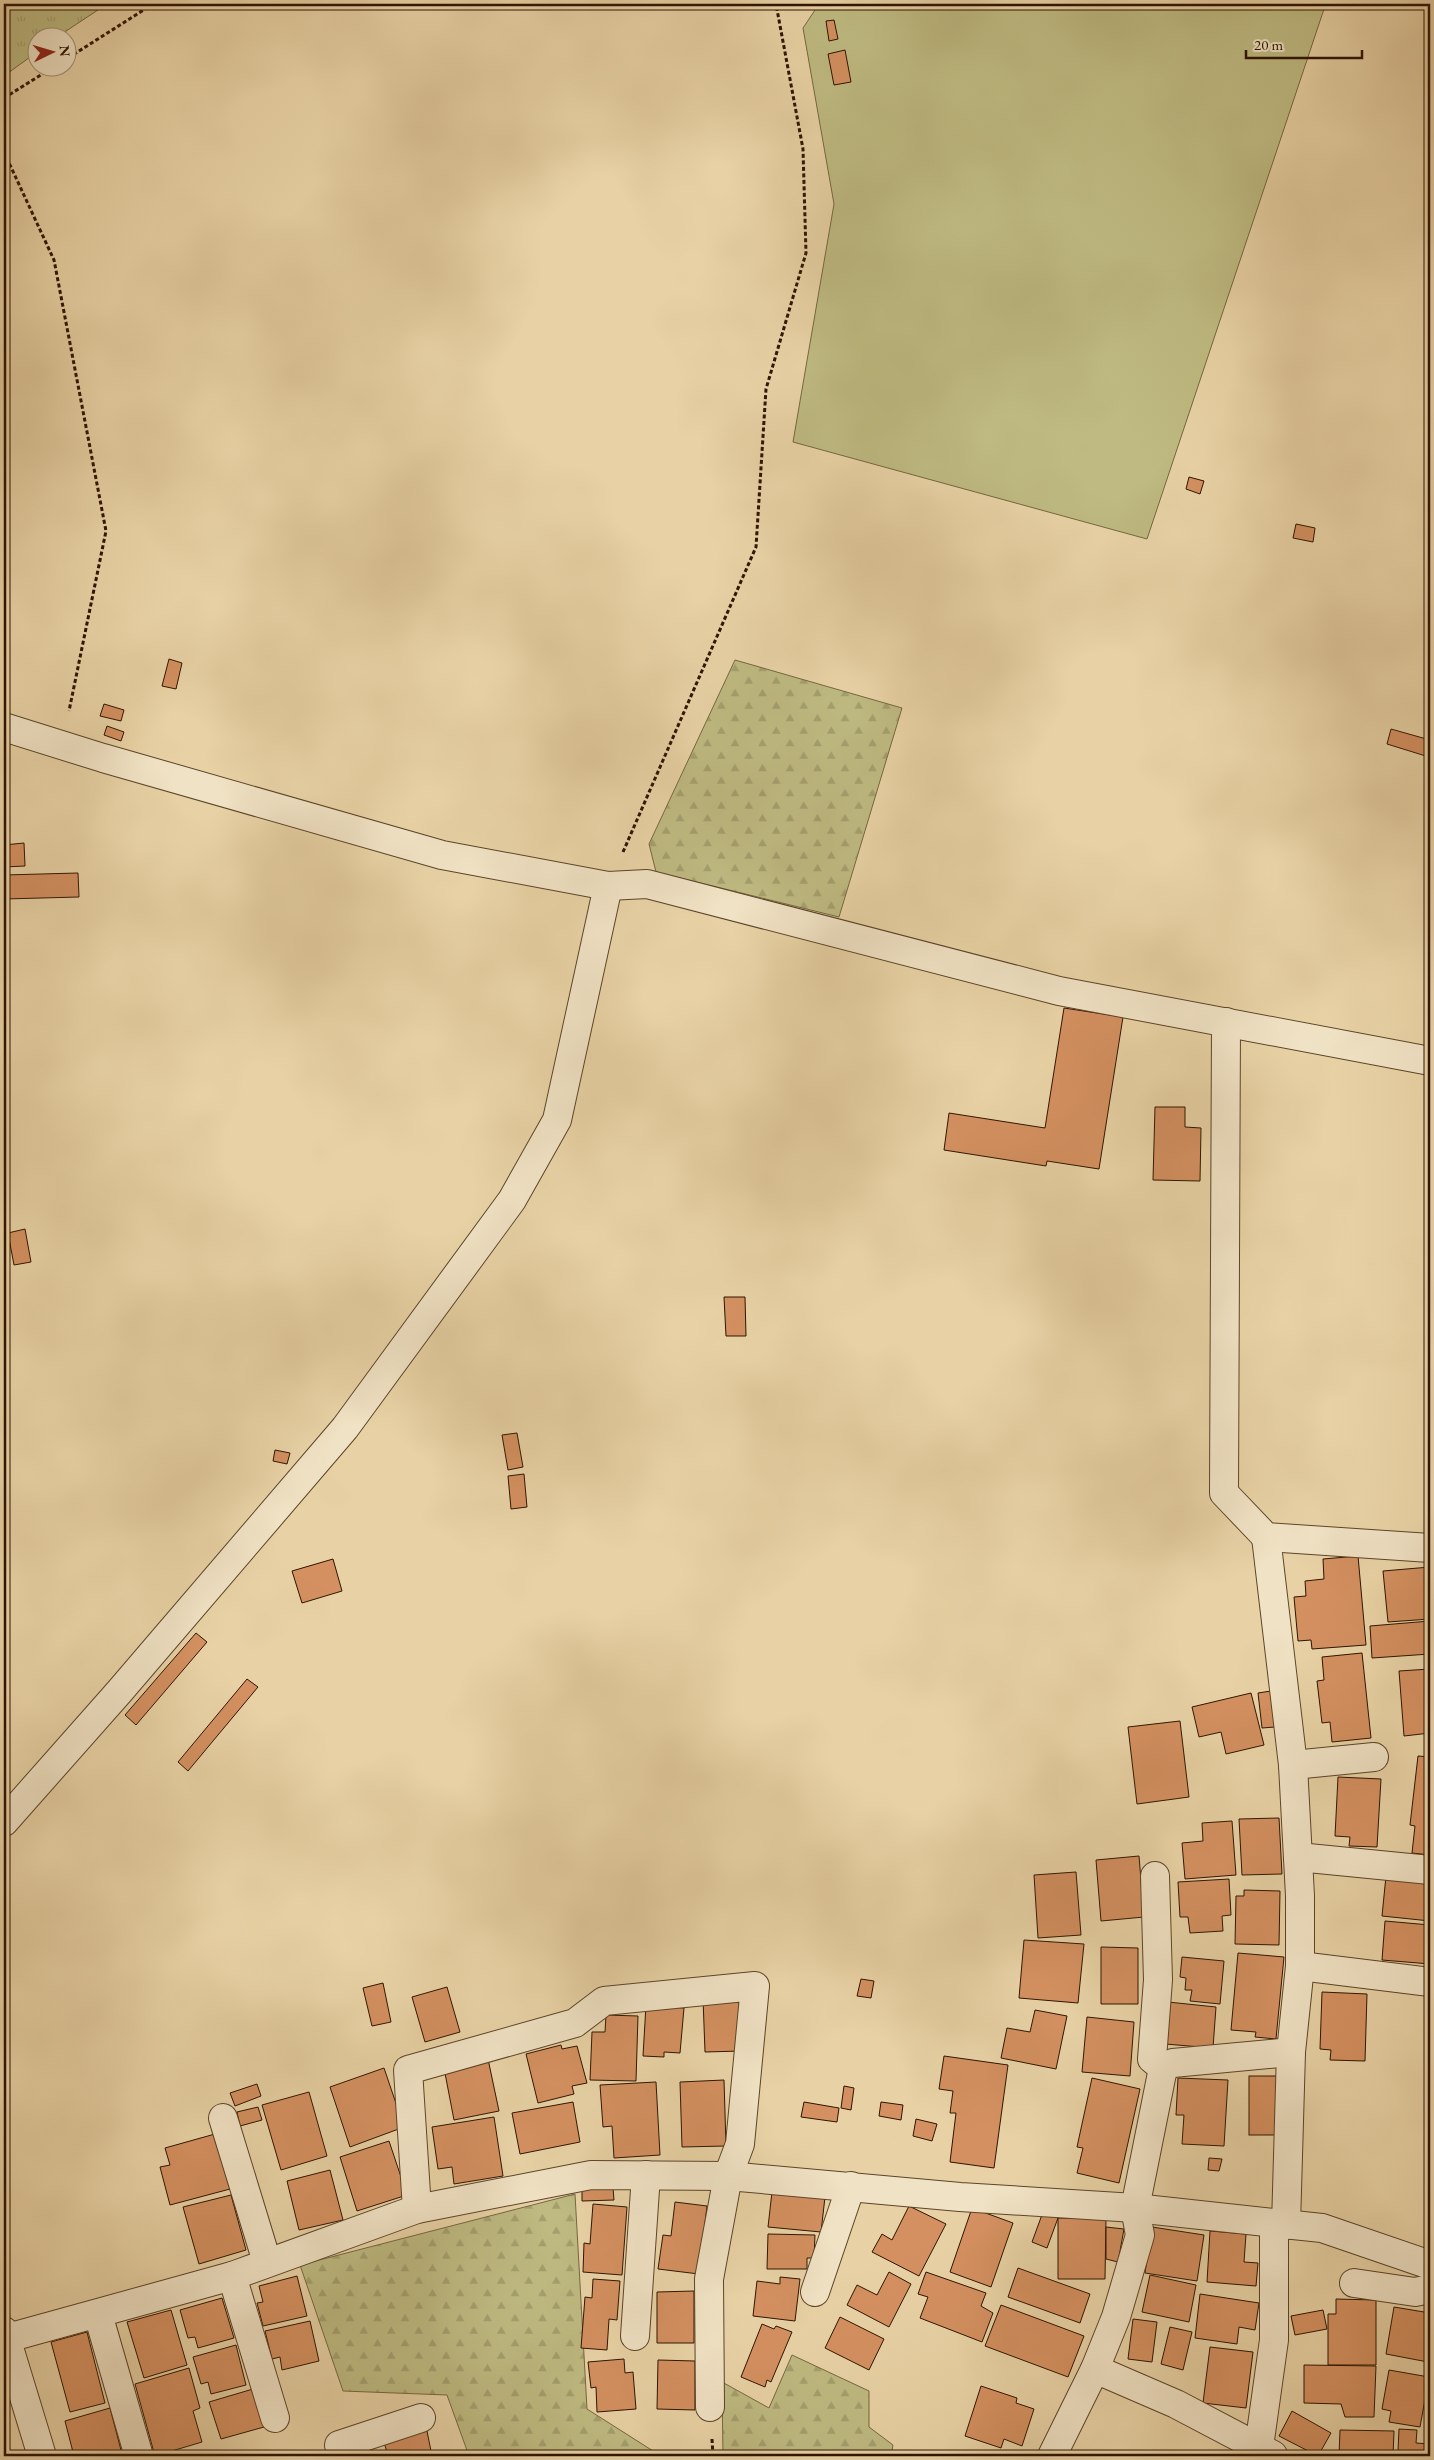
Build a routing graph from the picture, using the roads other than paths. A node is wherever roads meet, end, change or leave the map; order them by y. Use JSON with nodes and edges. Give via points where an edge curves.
{"nodes":[{"id":1,"x":4,"y":727,"type":"edge"},
{"id":2,"x":608,"y":886,"type":"junction"},
{"id":3,"x":1226,"y":1022,"type":"junction"},
{"id":4,"x":1430,"y":1061,"type":"edge"},
{"id":5,"x":1266,"y":1537,"type":"junction"},
{"id":6,"x":1430,"y":1548,"type":"edge"},
{"id":7,"x":1374,"y":1757,"type":"dead end"},
{"id":8,"x":1293,"y":1765,"type":"junction"},
{"id":9,"x":4,"y":1822,"type":"edge"},
{"id":10,"x":1298,"y":1857,"type":"junction"},
{"id":11,"x":1430,"y":1870,"type":"edge"},
{"id":12,"x":1155,"y":1876,"type":"dead end"},
{"id":13,"x":1300,"y":1966,"type":"junction"},
{"id":14,"x":1430,"y":1982,"type":"edge"},
{"id":15,"x":1291,"y":2052,"type":"junction"},
{"id":16,"x":1163,"y":2068,"type":"junction"},
{"id":17,"x":223,"y":2118,"type":"dead end"},
{"id":18,"x":646,"y":2175,"type":"junction"},
{"id":19,"x":728,"y":2176,"type":"junction"},
{"id":20,"x":852,"y":2186,"type":"junction"},
{"id":21,"x":1134,"y":2208,"type":"junction"},
{"id":22,"x":417,"y":2209,"type":"junction"},
{"id":23,"x":1280,"y":2224,"type":"junction"},
{"id":24,"x":267,"y":2262,"type":"junction"},
{"id":25,"x":1430,"y":2265,"type":"edge"},
{"id":26,"x":232,"y":2276,"type":"junction"},
{"id":27,"x":1354,"y":2283,"type":"dead end"},
{"id":28,"x":1430,"y":2289,"type":"edge"},
{"id":29,"x":815,"y":2292,"type":"dead end"},
{"id":30,"x":98,"y":2314,"type":"junction"},
{"id":31,"x":635,"y":2336,"type":"dead end"},
{"id":32,"x":4,"y":2337,"type":"edge"},
{"id":33,"x":1095,"y":2369,"type":"junction"},
{"id":34,"x":710,"y":2407,"type":"dead end"},
{"id":35,"x":275,"y":2418,"type":"dead end"},
{"id":36,"x":422,"y":2418,"type":"dead end"},
{"id":37,"x":1267,"y":2451,"type":"edge"},
{"id":38,"x":138,"y":2453,"type":"dead end"},
{"id":39,"x":42,"y":2456,"type":"edge"},
{"id":40,"x":342,"y":2456,"type":"edge"},
{"id":41,"x":1052,"y":2456,"type":"edge"}],
"edges":[{"from":1,"to":2,"type":"street","via":[[442,855]]},
{"from":2,"to":3,"type":"street","via":[[647,884],[1058,990]]},
{"from":2,"to":9,"type":"street","via":[[557,1120],[512,1200],[345,1428],[120,1692]]},
{"from":3,"to":4,"type":"street"},
{"from":3,"to":5,"type":"street","via":[[1224,1492]]},
{"from":5,"to":6,"type":"street"},
{"from":5,"to":8,"type":"street"},
{"from":7,"to":8,"type":"street"},
{"from":8,"to":10,"type":"street"},
{"from":10,"to":11,"type":"street"},
{"from":10,"to":13,"type":"street"},
{"from":12,"to":16,"type":"street","via":[[1158,1980],[1152,2059]]},
{"from":13,"to":14,"type":"street"},
{"from":13,"to":15,"type":"street"},
{"from":15,"to":16,"type":"street","via":[[1173,2063]]},
{"from":15,"to":23,"type":"street"},
{"from":16,"to":21,"type":"street"},
{"from":17,"to":24,"type":"street"},
{"from":18,"to":19,"type":"street"},
{"from":18,"to":22,"type":"street","via":[[591,2175]]},
{"from":18,"to":31,"type":"street"},
{"from":19,"to":20,"type":"street"},
{"from":19,"to":22,"type":"street","via":[[740,2144],[755,1986],[604,2001],[576,2023],[408,2070]]},
{"from":19,"to":34,"type":"street","via":[[709,2279]]},
{"from":20,"to":21,"type":"street","via":[[960,2197]]},
{"from":20,"to":29,"type":"street"},
{"from":21,"to":23,"type":"street"},
{"from":21,"to":33,"type":"street","via":[[1140,2235],[1116,2316]]},
{"from":22,"to":24,"type":"street"},
{"from":23,"to":25,"type":"street","via":[[1322,2228]]},
{"from":23,"to":37,"type":"street"},
{"from":24,"to":26,"type":"street"},
{"from":26,"to":30,"type":"street"},
{"from":26,"to":35,"type":"street"},
{"from":27,"to":28,"type":"street","via":[[1415,2292]]},
{"from":30,"to":32,"type":"street"},
{"from":30,"to":38,"type":"street"},
{"from":32,"to":39,"type":"street"},
{"from":33,"to":37,"type":"street","via":[[1176,2404]]},
{"from":33,"to":41,"type":"street"},
{"from":36,"to":40,"type":"street","via":[[339,2446]]}]}
